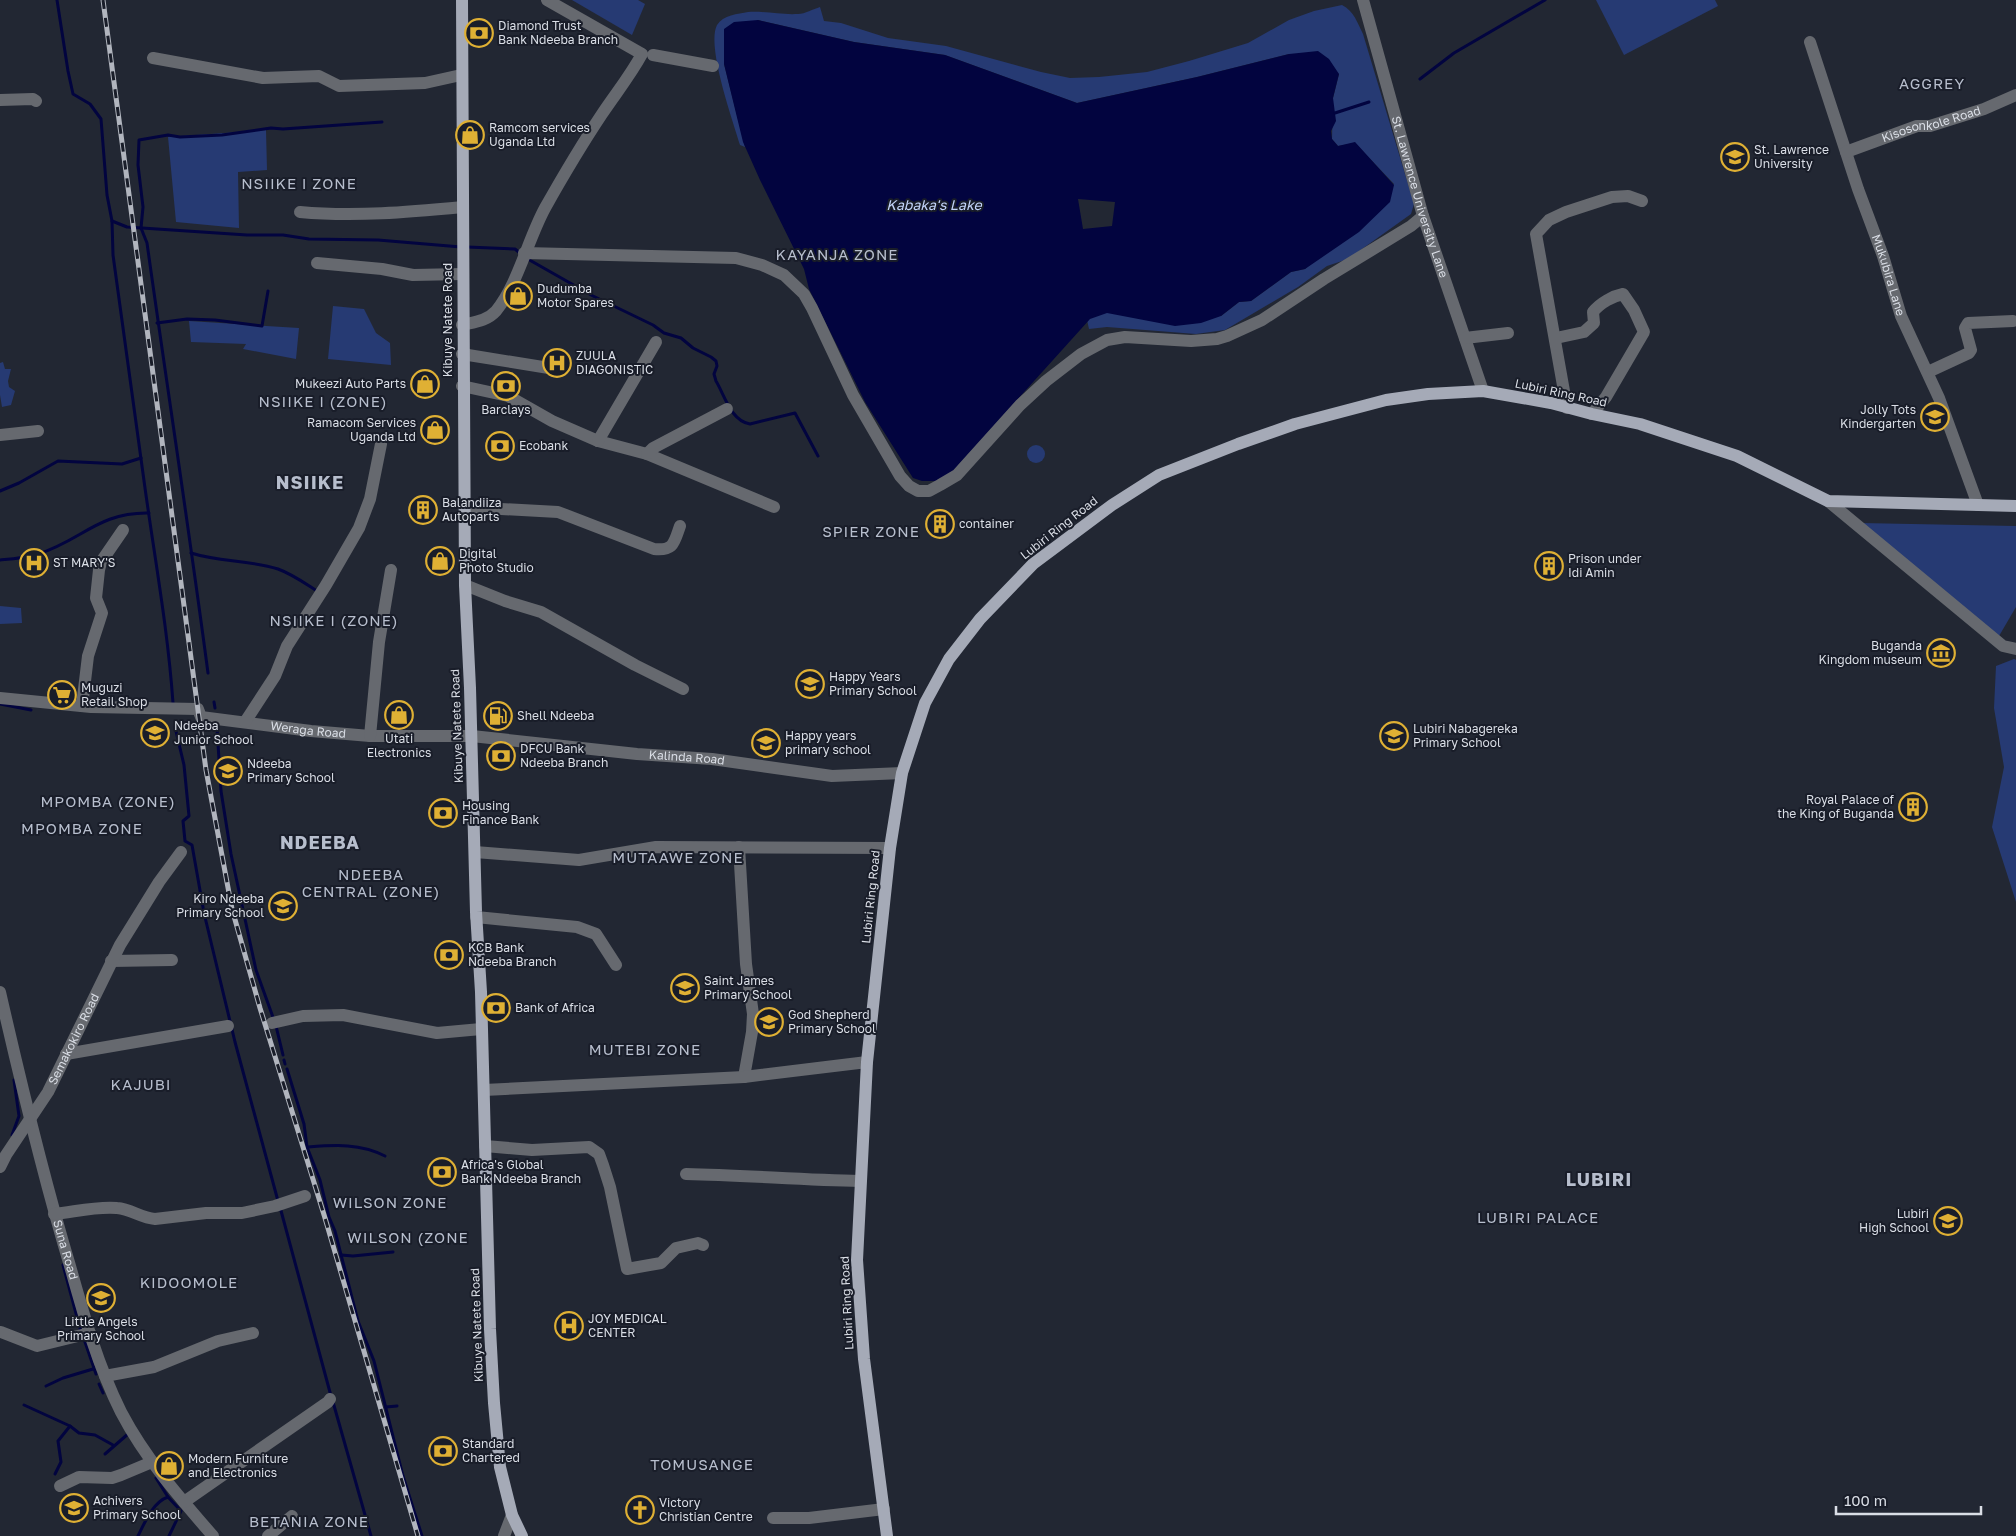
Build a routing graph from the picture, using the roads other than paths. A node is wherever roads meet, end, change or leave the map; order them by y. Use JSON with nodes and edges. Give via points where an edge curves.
{"nodes":[{"id":1,"x":462,"y":0,"type":"edge"},
{"id":2,"x":547,"y":0,"type":"edge"},
{"id":3,"x":1362,"y":0,"type":"edge"},
{"id":4,"x":1810,"y":42,"type":"dead end"},
{"id":5,"x":653,"y":55,"type":"dead end"},
{"id":6,"x":153,"y":58,"type":"dead end"},
{"id":7,"x":713,"y":66,"type":"dead end"},
{"id":8,"x":462,"y":75,"type":"junction"},
{"id":9,"x":2016,"y":95,"type":"edge"},
{"id":10,"x":0,"y":100,"type":"edge"},
{"id":11,"x":36,"y":101,"type":"dead end"},
{"id":12,"x":1846,"y":152,"type":"junction"},
{"id":13,"x":1642,"y":200,"type":"dead end"},
{"id":14,"x":463,"y":207,"type":"junction"},
{"id":15,"x":300,"y":212,"type":"dead end"},
{"id":16,"x":1423,"y":216,"type":"junction"},
{"id":17,"x":524,"y":254,"type":"junction"},
{"id":18,"x":317,"y":263,"type":"dead end"},
{"id":19,"x":462,"y":274,"type":"junction"},
{"id":20,"x":2013,"y":321,"type":"dead end"},
{"id":21,"x":462,"y":325,"type":"junction"},
{"id":22,"x":1508,"y":333,"type":"dead end"},
{"id":23,"x":1465,"y":338,"type":"junction"},
{"id":24,"x":1556,"y":338,"type":"junction"},
{"id":25,"x":656,"y":342,"type":"dead end"},
{"id":26,"x":462,"y":354,"type":"junction"},
{"id":27,"x":555,"y":369,"type":"dead end"},
{"id":28,"x":1928,"y":372,"type":"junction"},
{"id":29,"x":462,"y":386,"type":"junction"},
{"id":30,"x":1483,"y":391,"type":"junction"},
{"id":31,"x":726,"y":408,"type":"dead end"},
{"id":32,"x":1567,"y":408,"type":"junction"},
{"id":33,"x":1592,"y":414,"type":"junction"},
{"id":34,"x":38,"y":431,"type":"dead end"},
{"id":35,"x":0,"y":436,"type":"edge"},
{"id":36,"x":598,"y":441,"type":"junction"},
{"id":37,"x":381,"y":444,"type":"dead end"},
{"id":38,"x":648,"y":454,"type":"junction"},
{"id":39,"x":1828,"y":501,"type":"junction"},
{"id":40,"x":1978,"y":505,"type":"junction"},
{"id":41,"x":2016,"y":506,"type":"edge"},
{"id":42,"x":464,"y":507,"type":"junction"},
{"id":43,"x":774,"y":507,"type":"dead end"},
{"id":44,"x":680,"y":526,"type":"dead end"},
{"id":45,"x":123,"y":530,"type":"dead end"},
{"id":46,"x":391,"y":570,"type":"dead end"},
{"id":47,"x":464,"y":586,"type":"junction"},
{"id":48,"x":2016,"y":641,"type":"edge"},
{"id":49,"x":2003,"y":646,"type":"junction"},
{"id":50,"x":2016,"y":649,"type":"edge"},
{"id":51,"x":683,"y":689,"type":"dead end"},
{"id":52,"x":0,"y":698,"type":"edge"},
{"id":53,"x":82,"y":706,"type":"junction"},
{"id":54,"x":245,"y":722,"type":"junction"},
{"id":55,"x":370,"y":736,"type":"junction"},
{"id":56,"x":472,"y":736,"type":"junction"},
{"id":57,"x":902,"y":773,"type":"junction"},
{"id":58,"x":739,"y":847,"type":"junction"},
{"id":59,"x":890,"y":848,"type":"junction"},
{"id":60,"x":181,"y":852,"type":"dead end"},
{"id":61,"x":475,"y":852,"type":"junction"},
{"id":62,"x":476,"y":917,"type":"junction"},
{"id":63,"x":172,"y":960,"type":"dead end"},
{"id":64,"x":111,"y":961,"type":"junction"},
{"id":65,"x":616,"y":965,"type":"dead end"},
{"id":66,"x":0,"y":992,"type":"edge"},
{"id":67,"x":275,"y":1023,"type":"dead end"},
{"id":68,"x":228,"y":1026,"type":"dead end"},
{"id":69,"x":481,"y":1028,"type":"junction"},
{"id":70,"x":66,"y":1054,"type":"junction"},
{"id":71,"x":867,"y":1062,"type":"junction"},
{"id":72,"x":744,"y":1077,"type":"junction"},
{"id":73,"x":484,"y":1090,"type":"junction"},
{"id":74,"x":30,"y":1119,"type":"junction"},
{"id":75,"x":485,"y":1146,"type":"junction"},
{"id":76,"x":0,"y":1167,"type":"edge"},
{"id":77,"x":686,"y":1174,"type":"dead end"},
{"id":78,"x":860,"y":1181,"type":"junction"},
{"id":79,"x":305,"y":1196,"type":"dead end"},
{"id":80,"x":54,"y":1214,"type":"junction"},
{"id":81,"x":703,"y":1245,"type":"dead end"},
{"id":82,"x":1,"y":1332,"type":"dead end"},
{"id":83,"x":90,"y":1333,"type":"junction"},
{"id":84,"x":253,"y":1333,"type":"dead end"},
{"id":85,"x":105,"y":1376,"type":"junction"},
{"id":86,"x":330,"y":1398,"type":"dead end"},
{"id":87,"x":152,"y":1462,"type":"junction"},
{"id":88,"x":60,"y":1486,"type":"dead end"},
{"id":89,"x":184,"y":1502,"type":"junction"},
{"id":90,"x":884,"y":1509,"type":"junction"},
{"id":91,"x":512,"y":1515,"type":"junction"},
{"id":92,"x":292,"y":1516,"type":"dead end"},
{"id":93,"x":773,"y":1518,"type":"dead end"},
{"id":94,"x":213,"y":1536,"type":"edge"},
{"id":95,"x":268,"y":1536,"type":"edge"},
{"id":96,"x":504,"y":1536,"type":"edge"},
{"id":97,"x":522,"y":1536,"type":"edge"},
{"id":98,"x":887,"y":1536,"type":"edge"}],
"edges":[{"from":1,"to":8,"type":"main road","name":"Kibuye Natete Road"},
{"from":2,"to":17,"type":"street","via":[[642,54],[628,80],[576,155],[544,210]]},
{"from":3,"to":16,"type":"street","name":"St. Lawrence University Lane"},
{"from":4,"to":12,"type":"street","name":"Mukubira Lane"},
{"from":5,"to":7,"type":"street"},
{"from":6,"to":8,"type":"street","via":[[263,78],[319,76],[340,86],[425,83]]},
{"from":8,"to":14,"type":"main road","name":"Kibuye Natete Road"},
{"from":9,"to":12,"type":"street","name":"Kisosonkole Road","via":[[1984,110],[1930,126],[1917,126]]},
{"from":10,"to":11,"type":"street"},
{"from":12,"to":28,"type":"street","name":"Mukubira Lane","via":[[1901,316]]},
{"from":13,"to":24,"type":"street","via":[[1628,196],[1612,197],[1549,220],[1536,234]]},
{"from":14,"to":15,"type":"street","via":[[387,214]]},
{"from":14,"to":19,"type":"main road","name":"Kibuye Natete Road"},
{"from":16,"to":17,"type":"street","via":[[1262,320],[1227,336],[1191,341],[1125,337],[1107,340],[1046,381],[956,475],[929,491],[918,491],[900,476],[853,395],[804,294],[776,270],[736,258]]},
{"from":16,"to":23,"type":"street","name":"St. Lawrence University Lane"},
{"from":17,"to":21,"type":"street","via":[[496,311],[485,320]]},
{"from":18,"to":19,"type":"street","via":[[413,275]]},
{"from":19,"to":21,"type":"main road","name":"Kibuye Natete Road"},
{"from":20,"to":28,"type":"street","via":[[1968,324],[1965,328],[1969,353]]},
{"from":21,"to":26,"type":"main road","name":"Kibuye Natete Road"},
{"from":22,"to":23,"type":"street"},
{"from":23,"to":30,"type":"street","name":"St. Lawrence University Lane"},
{"from":24,"to":32,"type":"street"},
{"from":24,"to":33,"type":"street","via":[[1589,329],[1594,323],[1596,308],[1623,294],[1641,323],[1644,332],[1636,347]]},
{"from":25,"to":36,"type":"street"},
{"from":26,"to":27,"type":"street"},
{"from":26,"to":29,"type":"main road","name":"Kibuye Natete Road"},
{"from":28,"to":40,"type":"street","name":"Mukubira Lane"},
{"from":29,"to":36,"type":"street","via":[[508,396],[552,421]]},
{"from":29,"to":42,"type":"main road","name":"Kibuye Natete Road"},
{"from":30,"to":32,"type":"main road","name":"Lubiri Ring Road"},
{"from":30,"to":57,"type":"main road","name":"Lubiri Ring Road","via":[[1386,400],[1295,424],[1159,476],[1112,505],[1032,564],[980,619],[949,659],[925,703]]},
{"from":31,"to":38,"type":"street","via":[[653,448]]},
{"from":32,"to":33,"type":"main road","name":"Lubiri Ring Road"},
{"from":33,"to":39,"type":"main road","name":"Lubiri Ring Road","via":[[1640,424],[1737,456]]},
{"from":34,"to":35,"type":"street"},
{"from":36,"to":38,"type":"street"},
{"from":37,"to":54,"type":"street","via":[[370,499],[359,528],[287,646],[275,676]]},
{"from":38,"to":43,"type":"street"},
{"from":39,"to":40,"type":"main road","name":"Lubiri Ring Road"},
{"from":39,"to":49,"type":"street"},
{"from":40,"to":41,"type":"main road","name":"Lubiri Ring Road"},
{"from":42,"to":44,"type":"street","via":[[558,512],[664,550],[672,546]]},
{"from":42,"to":47,"type":"main road","name":"Kibuye Natete Road"},
{"from":45,"to":53,"type":"street","via":[[99,570],[96,598],[102,613],[88,656]]},
{"from":46,"to":55,"type":"street","via":[[379,642]]},
{"from":47,"to":51,"type":"street","via":[[541,612]]},
{"from":47,"to":56,"type":"main road","name":"Kibuye Natete Road"},
{"from":48,"to":49,"type":"street"},
{"from":49,"to":50,"type":"street"},
{"from":52,"to":53,"type":"street","name":"Weraga Road"},
{"from":53,"to":54,"type":"street","name":"Weraga Road","via":[[198,709],[202,717]]},
{"from":54,"to":55,"type":"street","name":"Weraga Road"},
{"from":55,"to":56,"type":"street","name":"Weraga Road"},
{"from":56,"to":57,"type":"street","name":"Kalinda Road","via":[[712,759],[832,776]]},
{"from":56,"to":61,"type":"main road","name":"Kibuye Natete Road"},
{"from":57,"to":59,"type":"main road","name":"Lubiri Ring Road"},
{"from":58,"to":59,"type":"street"},
{"from":58,"to":61,"type":"street","via":[[656,847],[579,860]]},
{"from":58,"to":72,"type":"street","via":[[746,964],[753,1014]]},
{"from":59,"to":71,"type":"main road","name":"Lubiri Ring Road"},
{"from":60,"to":64,"type":"street","name":"Semakokiro Road"},
{"from":61,"to":62,"type":"main road","name":"Kibuye Natete Road"},
{"from":62,"to":65,"type":"street","via":[[577,927],[593,932]]},
{"from":62,"to":69,"type":"main road","name":"Kibuye Natete Road"},
{"from":63,"to":64,"type":"street"},
{"from":64,"to":70,"type":"street","name":"Semakokiro Road"},
{"from":66,"to":74,"type":"street","name":"Suna Road"},
{"from":67,"to":69,"type":"street","via":[[304,1016],[343,1015],[436,1033]]},
{"from":68,"to":70,"type":"street"},
{"from":69,"to":73,"type":"main road","name":"Kibuye Natete Road"},
{"from":70,"to":74,"type":"street","name":"Semakokiro Road","via":[[48,1092]]},
{"from":71,"to":72,"type":"street"},
{"from":71,"to":78,"type":"main road","name":"Lubiri Ring Road"},
{"from":72,"to":73,"type":"street"},
{"from":73,"to":75,"type":"main road","name":"Kibuye Natete Road"},
{"from":74,"to":76,"type":"street","name":"Semakokiro Road"},
{"from":74,"to":80,"type":"street","name":"Suna Road"},
{"from":75,"to":81,"type":"street","via":[[532,1150],[588,1147],[599,1154],[610,1187],[627,1269],[661,1263],[676,1248],[698,1243]]},
{"from":75,"to":91,"type":"main road","name":"Kibuye Natete Road","via":[[494,1403],[500,1467]]},
{"from":77,"to":78,"type":"street"},
{"from":78,"to":90,"type":"main road","name":"Lubiri Ring Road","via":[[857,1260],[861,1330]]},
{"from":79,"to":80,"type":"street","via":[[242,1213],[155,1219],[116,1208]]},
{"from":80,"to":83,"type":"street","name":"Suna Road"},
{"from":82,"to":83,"type":"street","via":[[37,1346]]},
{"from":83,"to":85,"type":"street","name":"Suna Road"},
{"from":84,"to":85,"type":"street","via":[[218,1341],[154,1368]]},
{"from":85,"to":87,"type":"street","name":"Suna Road","via":[[121,1412]]},
{"from":86,"to":89,"type":"street"},
{"from":87,"to":88,"type":"street","via":[[112,1478],[79,1477]]},
{"from":87,"to":89,"type":"street","name":"Suna Road"},
{"from":89,"to":94,"type":"street","name":"Suna Road"},
{"from":90,"to":93,"type":"street","via":[[809,1518]]},
{"from":90,"to":98,"type":"main road","name":"Lubiri Ring Road"},
{"from":91,"to":96,"type":"street"},
{"from":91,"to":97,"type":"main road","name":"Kibuye Natete Road"},
{"from":92,"to":95,"type":"street"}]}
